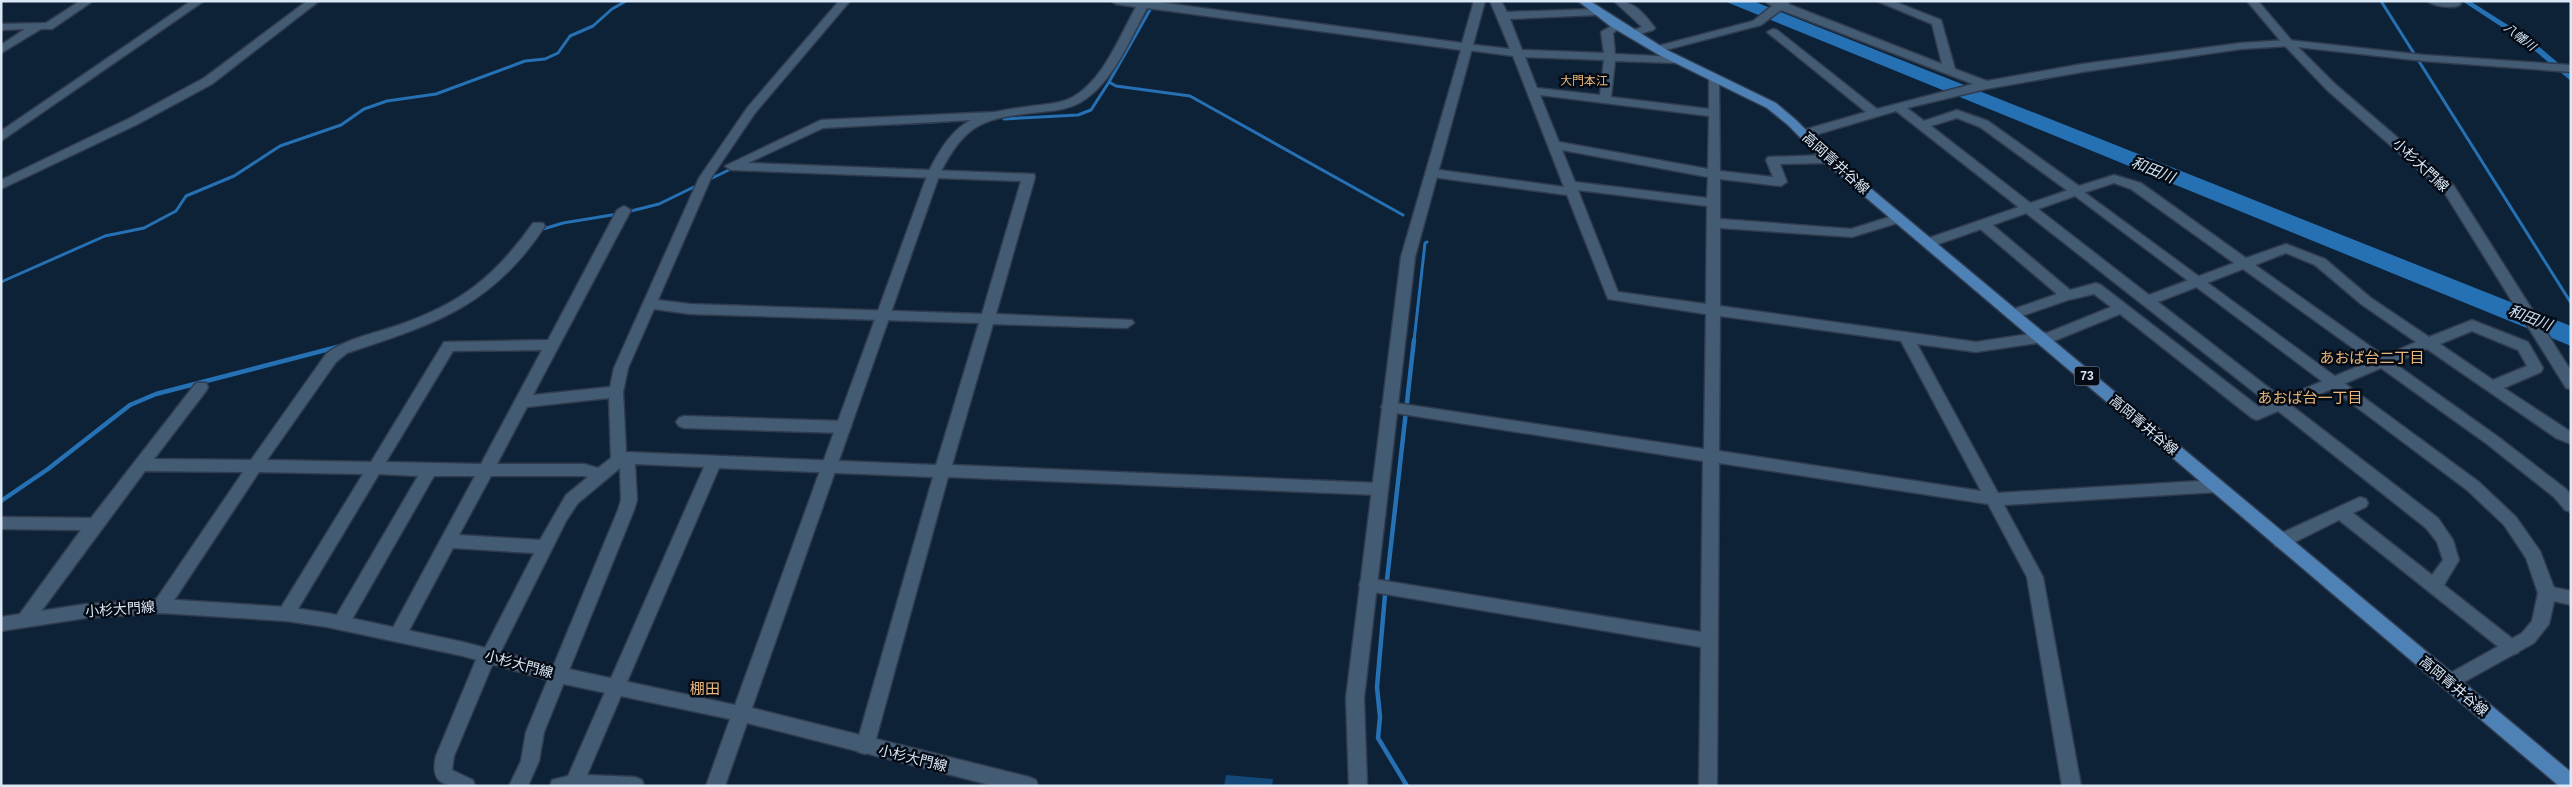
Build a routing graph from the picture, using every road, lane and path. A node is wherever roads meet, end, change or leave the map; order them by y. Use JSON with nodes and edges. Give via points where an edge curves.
{"nodes":[{"id":1,"x":88,"y":1,"type":"edge"},
{"id":2,"x":199,"y":1,"type":"edge"},
{"id":3,"x":314,"y":1,"type":"edge"},
{"id":4,"x":845,"y":1,"type":"edge"},
{"id":5,"x":1116,"y":1,"type":"edge"},
{"id":6,"x":1480,"y":1,"type":"edge"},
{"id":7,"x":1495,"y":1,"type":"edge"},
{"id":8,"x":1582,"y":1,"type":"edge"},
{"id":9,"x":1619,"y":1,"type":"edge"},
{"id":10,"x":1882,"y":1,"type":"edge"},
{"id":11,"x":2252,"y":1,"type":"edge"},
{"id":12,"x":2432,"y":1,"type":"edge"},
{"id":13,"x":1779,"y":2,"type":"edge"},
{"id":14,"x":1144,"y":3,"type":"edge"},
{"id":15,"x":2455,"y":4,"type":"dead end"},
{"id":16,"x":1597,"y":12,"type":"junction"},
{"id":17,"x":1503,"y":16,"type":"junction"},
{"id":18,"x":39,"y":25,"type":"junction"},
{"id":19,"x":1616,"y":26,"type":"junction"},
{"id":20,"x":1,"y":27,"type":"edge"},
{"id":21,"x":1772,"y":32,"type":"dead end"},
{"id":22,"x":1630,"y":34,"type":"junction"},
{"id":23,"x":2288,"y":43,"type":"junction"},
{"id":24,"x":1467,"y":47,"type":"junction"},
{"id":25,"x":1,"y":50,"type":"edge"},
{"id":26,"x":1658,"y":50,"type":"junction"},
{"id":27,"x":1516,"y":53,"type":"junction"},
{"id":28,"x":1610,"y":57,"type":"junction"},
{"id":29,"x":1677,"y":60,"type":"junction"},
{"id":30,"x":2571,"y":69,"type":"edge"},
{"id":31,"x":1950,"y":71,"type":"junction"},
{"id":32,"x":1715,"y":80,"type":"junction"},
{"id":33,"x":1986,"y":85,"type":"junction"},
{"id":34,"x":1533,"y":91,"type":"junction"},
{"id":35,"x":1605,"y":100,"type":"junction"},
{"id":36,"x":1897,"y":106,"type":"junction"},
{"id":37,"x":1715,"y":113,"type":"junction"},
{"id":38,"x":1874,"y":113,"type":"junction"},
{"id":39,"x":991,"y":115,"type":"junction"},
{"id":40,"x":1923,"y":125,"type":"junction"},
{"id":41,"x":1804,"y":134,"type":"junction"},
{"id":42,"x":1,"y":137,"type":"edge"},
{"id":43,"x":1554,"y":145,"type":"junction"},
{"id":44,"x":1828,"y":159,"type":"junction"},
{"id":45,"x":731,"y":166,"type":"junction"},
{"id":46,"x":934,"y":173,"type":"junction"},
{"id":47,"x":1432,"y":173,"type":"junction"},
{"id":48,"x":1714,"y":174,"type":"junction"},
{"id":49,"x":705,"y":178,"type":"junction"},
{"id":50,"x":1,"y":185,"type":"edge"},
{"id":51,"x":1570,"y":188,"type":"junction"},
{"id":52,"x":2077,"y":191,"type":"junction"},
{"id":53,"x":1713,"y":203,"type":"junction"},
{"id":54,"x":624,"y":210,"type":"dead end"},
{"id":55,"x":2029,"y":210,"type":"junction"},
{"id":56,"x":1899,"y":218,"type":"junction"},
{"id":57,"x":1713,"y":223,"type":"junction"},
{"id":58,"x":1983,"y":224,"type":"junction"},
{"id":59,"x":538,"y":226,"type":"dead end"},
{"id":60,"x":1928,"y":243,"type":"junction"},
{"id":61,"x":2243,"y":263,"type":"junction"},
{"id":62,"x":2199,"y":281,"type":"junction"},
{"id":63,"x":2067,"y":295,"type":"junction"},
{"id":64,"x":2146,"y":301,"type":"junction"},
{"id":65,"x":648,"y":304,"type":"junction"},
{"id":66,"x":2123,"y":308,"type":"junction"},
{"id":67,"x":1713,"y":310,"type":"junction"},
{"id":68,"x":2012,"y":314,"type":"junction"},
{"id":69,"x":882,"y":315,"type":"junction"},
{"id":70,"x":987,"y":320,"type":"junction"},
{"id":71,"x":1127,"y":323,"type":"dead end"},
{"id":72,"x":1906,"y":337,"type":"junction"},
{"id":73,"x":2043,"y":339,"type":"junction"},
{"id":74,"x":2429,"y":343,"type":"junction"},
{"id":75,"x":554,"y":345,"type":"junction"},
{"id":76,"x":2382,"y":363,"type":"junction"},
{"id":77,"x":2334,"y":383,"type":"junction"},
{"id":78,"x":2571,"y":384,"type":"edge"},
{"id":79,"x":201,"y":387,"type":"dead end"},
{"id":80,"x":2492,"y":387,"type":"junction"},
{"id":81,"x":616,"y":392,"type":"junction"},
{"id":82,"x":524,"y":402,"type":"junction"},
{"id":83,"x":2281,"y":405,"type":"junction"},
{"id":84,"x":1389,"y":406,"type":"junction"},
{"id":85,"x":684,"y":422,"type":"dead end"},
{"id":86,"x":842,"y":427,"type":"junction"},
{"id":87,"x":2571,"y":438,"type":"edge"},
{"id":88,"x":1713,"y":457,"type":"junction"},
{"id":89,"x":623,"y":459,"type":"junction"},
{"id":90,"x":714,"y":462,"type":"junction"},
{"id":91,"x":141,"y":465,"type":"junction"},
{"id":92,"x":255,"y":466,"type":"junction"},
{"id":93,"x":828,"y":467,"type":"junction"},
{"id":94,"x":375,"y":468,"type":"junction"},
{"id":95,"x":429,"y":470,"type":"junction"},
{"id":96,"x":487,"y":471,"type":"junction"},
{"id":97,"x":942,"y":472,"type":"junction"},
{"id":98,"x":601,"y":475,"type":"junction"},
{"id":99,"x":2217,"y":486,"type":"junction"},
{"id":100,"x":1379,"y":489,"type":"junction"},
{"id":101,"x":1993,"y":499,"type":"junction"},
{"id":102,"x":2360,"y":503,"type":"dead end"},
{"id":103,"x":2571,"y":506,"type":"edge"},
{"id":104,"x":2340,"y":512,"type":"junction"},
{"id":105,"x":1,"y":523,"type":"edge"},
{"id":106,"x":95,"y":524,"type":"junction"},
{"id":107,"x":449,"y":541,"type":"junction"},
{"id":108,"x":2281,"y":541,"type":"junction"},
{"id":109,"x":544,"y":547,"type":"junction"},
{"id":110,"x":2433,"y":584,"type":"junction"},
{"id":111,"x":1367,"y":585,"type":"junction"},
{"id":112,"x":2547,"y":593,"type":"junction"},
{"id":113,"x":2571,"y":598,"type":"edge"},
{"id":114,"x":161,"y":606,"type":"junction"},
{"id":115,"x":286,"y":614,"type":"junction"},
{"id":116,"x":26,"y":620,"type":"junction"},
{"id":117,"x":341,"y":623,"type":"junction"},
{"id":118,"x":1,"y":624,"type":"edge"},
{"id":119,"x":398,"y":635,"type":"junction"},
{"id":120,"x":1710,"y":641,"type":"junction"},
{"id":121,"x":2512,"y":648,"type":"junction"},
{"id":122,"x":489,"y":655,"type":"junction"},
{"id":123,"x":558,"y":674,"type":"junction"},
{"id":124,"x":2449,"y":682,"type":"junction"},
{"id":125,"x":614,"y":687,"type":"junction"},
{"id":126,"x":742,"y":714,"type":"junction"},
{"id":127,"x":865,"y":746,"type":"junction"},
{"id":128,"x":567,"y":784,"type":"edge"},
{"id":129,"x":2571,"y":784,"type":"edge"},
{"id":130,"x":466,"y":786,"type":"edge"},
{"id":131,"x":518,"y":786,"type":"edge"},
{"id":132,"x":635,"y":786,"type":"edge"},
{"id":133,"x":715,"y":786,"type":"edge"},
{"id":134,"x":1029,"y":786,"type":"edge"},
{"id":135,"x":1358,"y":786,"type":"edge"},
{"id":136,"x":1708,"y":786,"type":"edge"},
{"id":137,"x":2072,"y":786,"type":"edge"}],
"edges":[{"from":1,"to":18,"type":"street","via":[[48,27]]},
{"from":2,"to":42,"type":"street"},
{"from":3,"to":50,"type":"street","via":[[208,81],[134,121]]},
{"from":4,"to":49,"type":"street","via":[[751,111]]},
{"from":5,"to":14,"type":"street"},
{"from":6,"to":24,"type":"street"},
{"from":7,"to":17,"type":"street"},
{"from":8,"to":16,"type":"main road","name":"高岡青井谷線","number":"73"},
{"from":9,"to":22,"type":"street","via":[[1649,28]]},
{"from":10,"to":31,"type":"street","via":[[1937,22]]},
{"from":11,"to":23,"type":"street","name":"小杉大門線"},
{"from":12,"to":15,"type":"street"},
{"from":13,"to":26,"type":"street","via":[[1757,23]]},
{"from":13,"to":31,"type":"street"},
{"from":14,"to":24,"type":"street"},
{"from":14,"to":39,"type":"street","via":[[1095,87],[1081,98],[1047,108]]},
{"from":16,"to":17,"type":"street"},
{"from":16,"to":19,"type":"main road","name":"高岡青井谷線","number":"73"},
{"from":17,"to":27,"type":"street"},
{"from":18,"to":20,"type":"street"},
{"from":18,"to":25,"type":"street"},
{"from":19,"to":22,"type":"main road","name":"高岡青井谷線","number":"73"},
{"from":19,"to":28,"type":"street","via":[[1607,32]]},
{"from":21,"to":38,"type":"street"},
{"from":22,"to":26,"type":"main road","name":"高岡青井谷線","number":"73"},
{"from":23,"to":30,"type":"street"},
{"from":23,"to":33,"type":"street","via":[[2241,46],[2082,68]]},
{"from":23,"to":78,"type":"street","name":"小杉大門線","via":[[2331,87],[2449,189]]},
{"from":24,"to":27,"type":"street"},
{"from":24,"to":47,"type":"street"},
{"from":26,"to":29,"type":"main road","name":"高岡青井谷線","number":"73"},
{"from":27,"to":28,"type":"street"},
{"from":27,"to":34,"type":"street"},
{"from":28,"to":29,"type":"street"},
{"from":28,"to":35,"type":"street"},
{"from":29,"to":32,"type":"main road","name":"高岡青井谷線","number":"73"},
{"from":31,"to":33,"type":"street"},
{"from":32,"to":37,"type":"street"},
{"from":32,"to":41,"type":"main road","name":"高岡青井谷線","number":"73","via":[[1761,100],[1779,111]]},
{"from":33,"to":36,"type":"street"},
{"from":34,"to":35,"type":"street"},
{"from":34,"to":43,"type":"street"},
{"from":35,"to":37,"type":"street"},
{"from":36,"to":38,"type":"street"},
{"from":36,"to":40,"type":"street"},
{"from":37,"to":48,"type":"street"},
{"from":38,"to":41,"type":"street"},
{"from":39,"to":45,"type":"street","via":[[821,124]]},
{"from":39,"to":46,"type":"street","via":[[971,123],[957,134],[946,146]]},
{"from":40,"to":52,"type":"street","via":[[1957,114],[1984,124]]},
{"from":40,"to":55,"type":"street"},
{"from":41,"to":44,"type":"main road","name":"高岡青井谷線","number":"73"},
{"from":43,"to":48,"type":"street"},
{"from":43,"to":51,"type":"street"},
{"from":44,"to":48,"type":"street","via":[[1772,160],[1781,182]]},
{"from":44,"to":56,"type":"main road","name":"高岡青井谷線","number":"73"},
{"from":45,"to":46,"type":"street"},
{"from":45,"to":49,"type":"street"},
{"from":46,"to":69,"type":"street"},
{"from":46,"to":70,"type":"street","via":[[1030,177]]},
{"from":47,"to":51,"type":"street"},
{"from":47,"to":84,"type":"street","via":[[1408,257]]},
{"from":48,"to":53,"type":"street"},
{"from":49,"to":65,"type":"street"},
{"from":51,"to":53,"type":"street"},
{"from":51,"to":67,"type":"street","via":[[1613,296]]},
{"from":52,"to":55,"type":"street"},
{"from":52,"to":61,"type":"street","via":[[2114,179],[2136,186]]},
{"from":52,"to":62,"type":"street"},
{"from":53,"to":57,"type":"street"},
{"from":54,"to":75,"type":"street"},
{"from":55,"to":58,"type":"street"},
{"from":55,"to":64,"type":"street"},
{"from":56,"to":57,"type":"street","via":[[1852,233]]},
{"from":56,"to":60,"type":"main road","name":"高岡青井谷線","number":"73"},
{"from":57,"to":67,"type":"street"},
{"from":58,"to":60,"type":"street"},
{"from":58,"to":63,"type":"street"},
{"from":59,"to":92,"type":"street","via":[[508,265],[462,305],[431,320],[342,349],[331,358]]},
{"from":60,"to":68,"type":"main road","name":"高岡青井谷線","number":"73"},
{"from":61,"to":62,"type":"street"},
{"from":61,"to":74,"type":"street","via":[[2286,248],[2320,262],[2366,301]]},
{"from":61,"to":76,"type":"street"},
{"from":62,"to":64,"type":"street"},
{"from":62,"to":77,"type":"street"},
{"from":63,"to":66,"type":"street","via":[[2096,288]]},
{"from":63,"to":68,"type":"street"},
{"from":64,"to":83,"type":"street"},
{"from":65,"to":69,"type":"street","via":[[699,309]]},
{"from":65,"to":81,"type":"street","via":[[621,368]]},
{"from":66,"to":73,"type":"street"},
{"from":66,"to":83,"type":"street","via":[[2257,414]]},
{"from":67,"to":72,"type":"street"},
{"from":67,"to":88,"type":"street"},
{"from":68,"to":73,"type":"main road","name":"高岡青井谷線","number":"73"},
{"from":69,"to":70,"type":"street"},
{"from":69,"to":86,"type":"street"},
{"from":70,"to":71,"type":"street"},
{"from":70,"to":97,"type":"street"},
{"from":72,"to":73,"type":"street","via":[[1981,347]]},
{"from":72,"to":101,"type":"street"},
{"from":73,"to":99,"type":"main road","name":"高岡青井谷線","number":"73"},
{"from":74,"to":76,"type":"street"},
{"from":74,"to":80,"type":"street"},
{"from":74,"to":80,"type":"street","via":[[2472,325],[2523,346],[2536,368]]},
{"from":75,"to":82,"type":"street"},
{"from":75,"to":94,"type":"street","via":[[449,346]]},
{"from":76,"to":77,"type":"street"},
{"from":76,"to":103,"type":"street","via":[[2492,440],[2560,493]]},
{"from":77,"to":83,"type":"street"},
{"from":77,"to":112,"type":"street","via":[[2473,486],[2510,521],[2534,556]]},
{"from":79,"to":91,"type":"street"},
{"from":80,"to":87,"type":"street"},
{"from":81,"to":82,"type":"street"},
{"from":81,"to":89,"type":"street"},
{"from":82,"to":96,"type":"street"},
{"from":83,"to":110,"type":"street","via":[[2432,523],[2445,540],[2451,560],[2442,577]]},
{"from":84,"to":88,"type":"street"},
{"from":84,"to":100,"type":"street"},
{"from":85,"to":86,"type":"street"},
{"from":86,"to":93,"type":"street"},
{"from":88,"to":101,"type":"street"},
{"from":88,"to":120,"type":"street"},
{"from":89,"to":90,"type":"street"},
{"from":89,"to":98,"type":"street"},
{"from":89,"to":123,"type":"street","via":[[629,500],[626,510]]},
{"from":90,"to":93,"type":"street"},
{"from":90,"to":125,"type":"street"},
{"from":91,"to":92,"type":"street"},
{"from":91,"to":106,"type":"street"},
{"from":92,"to":94,"type":"street"},
{"from":92,"to":114,"type":"street"},
{"from":93,"to":97,"type":"street"},
{"from":93,"to":126,"type":"street"},
{"from":94,"to":95,"type":"street"},
{"from":94,"to":115,"type":"street"},
{"from":95,"to":96,"type":"street"},
{"from":95,"to":117,"type":"street"},
{"from":96,"to":98,"type":"street","via":[[584,470]]},
{"from":96,"to":107,"type":"street"},
{"from":97,"to":100,"type":"street"},
{"from":97,"to":127,"type":"street"},
{"from":98,"to":109,"type":"street","via":[[572,499]]},
{"from":99,"to":101,"type":"street"},
{"from":99,"to":108,"type":"main road","name":"高岡青井谷線","number":"73"},
{"from":100,"to":111,"type":"street"},
{"from":101,"to":137,"type":"street","via":[[2035,577]]},
{"from":102,"to":104,"type":"street"},
{"from":104,"to":108,"type":"street"},
{"from":104,"to":110,"type":"street"},
{"from":105,"to":106,"type":"street"},
{"from":106,"to":116,"type":"street"},
{"from":107,"to":109,"type":"street"},
{"from":107,"to":119,"type":"street"},
{"from":108,"to":124,"type":"main road","name":"高岡青井谷線","number":"73"},
{"from":109,"to":122,"type":"street"},
{"from":110,"to":121,"type":"street"},
{"from":111,"to":120,"type":"street"},
{"from":111,"to":135,"type":"street","via":[[1355,698]]},
{"from":112,"to":113,"type":"street"},
{"from":112,"to":121,"type":"street","via":[[2540,624],[2528,638]]},
{"from":114,"to":115,"type":"street","name":"小杉大門線"},
{"from":114,"to":116,"type":"street","name":"小杉大門線","via":[[86,611]]},
{"from":115,"to":117,"type":"street","name":"小杉大門線"},
{"from":116,"to":118,"type":"street","name":"小杉大門線"},
{"from":117,"to":119,"type":"street","name":"小杉大門線"},
{"from":119,"to":122,"type":"street","name":"小杉大門線"},
{"from":120,"to":136,"type":"street"},
{"from":121,"to":124,"type":"street"},
{"from":122,"to":123,"type":"street","name":"小杉大門線"},
{"from":122,"to":130,"type":"street","via":[[446,756],[442,774]]},
{"from":123,"to":125,"type":"street","name":"小杉大門線"},
{"from":123,"to":131,"type":"street","via":[[535,732],[530,760]]},
{"from":124,"to":129,"type":"main road","name":"高岡青井谷線","number":"73"},
{"from":125,"to":126,"type":"street","name":"小杉大門線"},
{"from":125,"to":128,"type":"street"},
{"from":126,"to":127,"type":"street","name":"小杉大門線"},
{"from":126,"to":133,"type":"street"},
{"from":127,"to":134,"type":"street","name":"小杉大門線"},
{"from":128,"to":132,"type":"street"}]}
